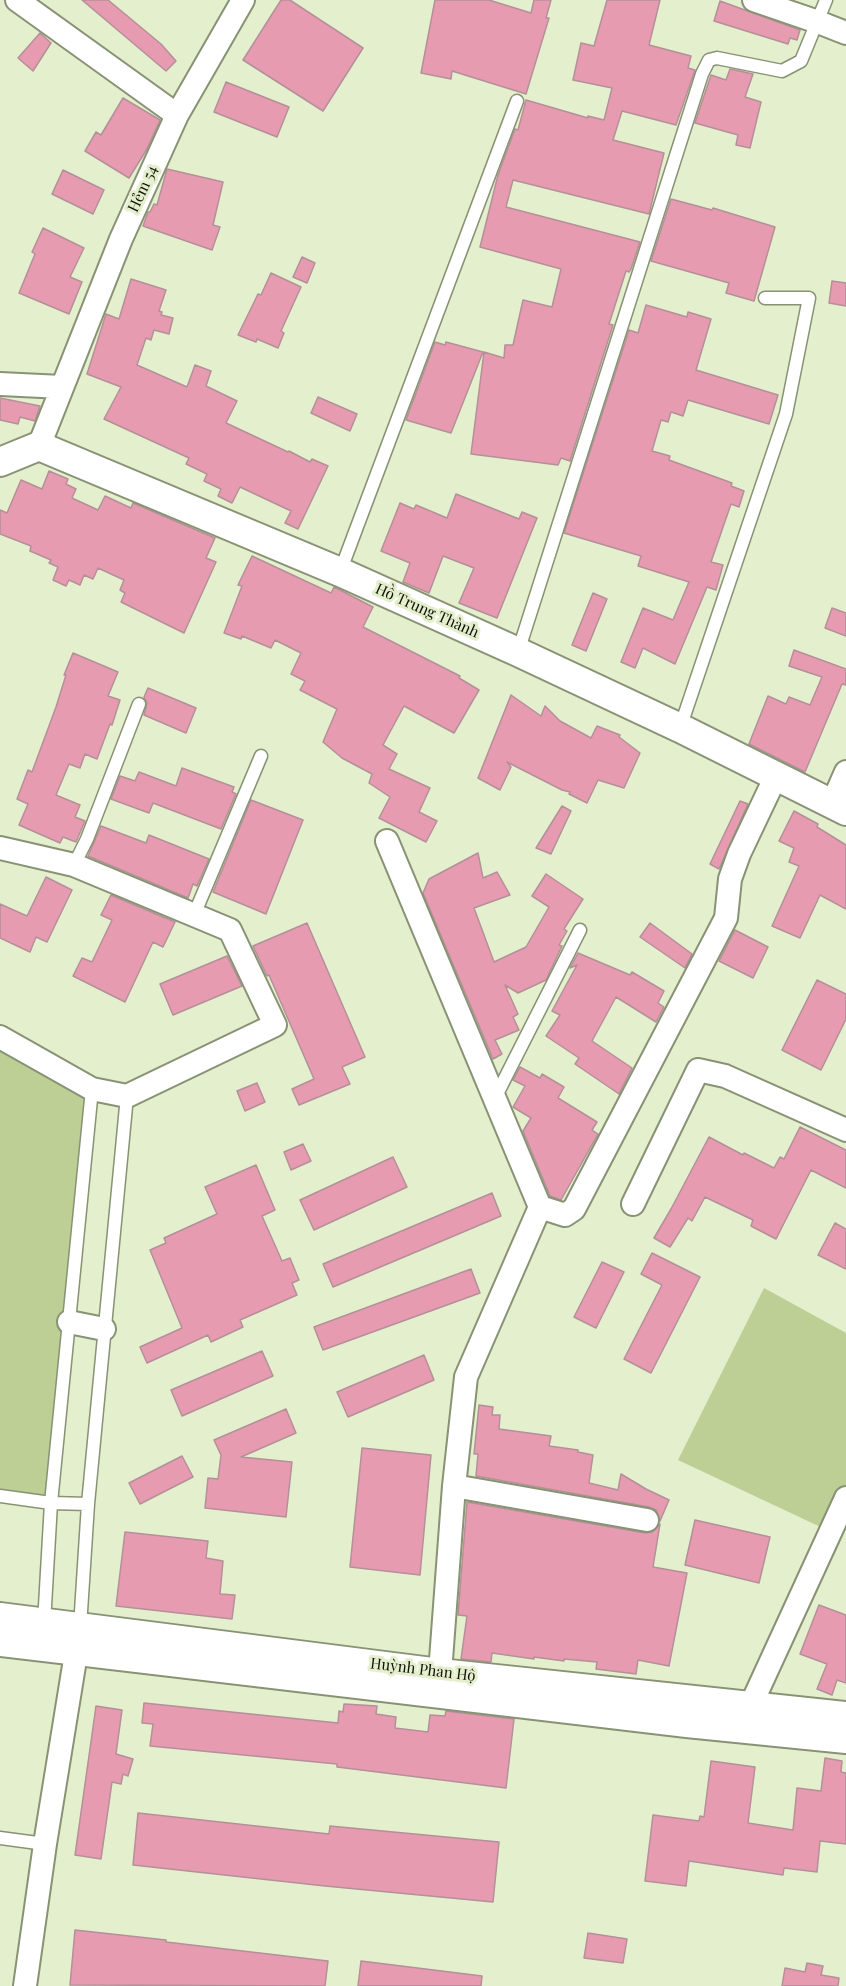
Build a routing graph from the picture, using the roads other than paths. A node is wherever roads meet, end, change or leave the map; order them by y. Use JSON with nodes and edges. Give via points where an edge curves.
{"nodes":[{"id":1,"x":17,"y":0,"type":"edge"},
{"id":2,"x":243,"y":0,"type":"edge"},
{"id":3,"x":754,"y":0,"type":"edge"},
{"id":4,"x":826,"y":0,"type":"edge"},
{"id":5,"x":818,"y":22,"type":"junction"},
{"id":6,"x":846,"y":33,"type":"edge"},
{"id":7,"x":518,"y":102,"type":"dead end"},
{"id":8,"x":177,"y":115,"type":"junction"},
{"id":9,"x":765,"y":298,"type":"dead end"},
{"id":10,"x":0,"y":384,"type":"edge"},
{"id":11,"x":62,"y":387,"type":"junction"},
{"id":12,"x":39,"y":446,"type":"junction"},
{"id":13,"x":0,"y":462,"type":"edge"},
{"id":14,"x":340,"y":572,"type":"junction"},
{"id":15,"x":518,"y":652,"type":"junction"},
{"id":16,"x":139,"y":704,"type":"dead end"},
{"id":17,"x":680,"y":728,"type":"junction"},
{"id":18,"x":261,"y":756,"type":"dead end"},
{"id":19,"x":846,"y":772,"type":"edge"},
{"id":20,"x":776,"y":776,"type":"junction"},
{"id":21,"x":839,"y":808,"type":"edge"},
{"id":22,"x":387,"y":841,"type":"dead end"},
{"id":23,"x":0,"y":848,"type":"edge"},
{"id":24,"x":74,"y":865,"type":"junction"},
{"id":25,"x":194,"y":915,"type":"junction"},
{"id":26,"x":580,"y":930,"type":"dead end"},
{"id":27,"x":0,"y":1037,"type":"edge"},
{"id":28,"x":92,"y":1089,"type":"junction"},
{"id":29,"x":127,"y":1096,"type":"junction"},
{"id":30,"x":495,"y":1098,"type":"junction"},
{"id":31,"x":846,"y":1130,"type":"edge"},
{"id":32,"x":633,"y":1204,"type":"dead end"},
{"id":33,"x":540,"y":1207,"type":"junction"},
{"id":34,"x":69,"y":1322,"type":"junction"},
{"id":35,"x":104,"y":1329,"type":"junction"},
{"id":36,"x":454,"y":1486,"type":"junction"},
{"id":37,"x":0,"y":1496,"type":"edge"},
{"id":38,"x":846,"y":1498,"type":"edge"},
{"id":39,"x":51,"y":1503,"type":"junction"},
{"id":40,"x":88,"y":1504,"type":"junction"},
{"id":41,"x":647,"y":1520,"type":"dead end"},
{"id":42,"x":0,"y":1617,"type":"edge"},
{"id":43,"x":44,"y":1623,"type":"junction"},
{"id":44,"x":78,"y":1639,"type":"junction"},
{"id":45,"x":0,"y":1642,"type":"edge"},
{"id":46,"x":440,"y":1673,"type":"junction"},
{"id":47,"x":846,"y":1716,"type":"edge"},
{"id":48,"x":749,"y":1718,"type":"junction"},
{"id":49,"x":846,"y":1738,"type":"edge"},
{"id":50,"x":0,"y":1838,"type":"edge"},
{"id":51,"x":45,"y":1844,"type":"junction"},
{"id":52,"x":25,"y":1986,"type":"edge"}],
"edges":[{"from":1,"to":8,"type":"street"},
{"from":2,"to":8,"type":"street","name":"Hẻm 54"},
{"from":3,"to":5,"type":"street"},
{"from":4,"to":5,"type":"lane"},
{"from":5,"to":6,"type":"street"},
{"from":5,"to":15,"type":"lane","via":[[801,61],[782,71],[717,58],[709,60],[702,74]]},
{"from":7,"to":14,"type":"lane"},
{"from":8,"to":11,"type":"street","name":"Hẻm 54","via":[[121,239]]},
{"from":9,"to":17,"type":"lane","via":[[809,298],[786,414]]},
{"from":10,"to":11,"type":"street"},
{"from":11,"to":12,"type":"street","name":"Hẻm 54"},
{"from":12,"to":13,"type":"street"},
{"from":12,"to":14,"type":"street","name":"Hồ Trung Thành"},
{"from":14,"to":15,"type":"street","name":"Hồ Trung Thành"},
{"from":15,"to":17,"type":"street","name":"Hồ Trung Thành"},
{"from":16,"to":24,"type":"lane"},
{"from":17,"to":20,"type":"street","name":"Hồ Trung Thành"},
{"from":18,"to":25,"type":"lane"},
{"from":19,"to":21,"type":"street"},
{"from":20,"to":21,"type":"street","name":"Hồ Trung Thành"},
{"from":20,"to":33,"type":"street","via":[[730,879],[726,918],[574,1209],[565,1215]]},
{"from":22,"to":30,"type":"street"},
{"from":23,"to":24,"type":"street"},
{"from":24,"to":25,"type":"street"},
{"from":25,"to":29,"type":"street","via":[[230,930],[275,1025]]},
{"from":26,"to":30,"type":"lane"},
{"from":27,"to":28,"type":"street"},
{"from":28,"to":29,"type":"street"},
{"from":28,"to":34,"type":"lane"},
{"from":29,"to":35,"type":"lane"},
{"from":30,"to":33,"type":"street"},
{"from":31,"to":32,"type":"street","via":[[725,1076],[698,1070]]},
{"from":33,"to":36,"type":"street","via":[[466,1377]]},
{"from":34,"to":35,"type":"street"},
{"from":34,"to":39,"type":"lane"},
{"from":35,"to":40,"type":"lane"},
{"from":36,"to":41,"type":"street"},
{"from":36,"to":46,"type":"street"},
{"from":37,"to":39,"type":"lane"},
{"from":38,"to":48,"type":"street"},
{"from":39,"to":40,"type":"lane"},
{"from":39,"to":43,"type":"lane"},
{"from":40,"to":44,"type":"lane"},
{"from":42,"to":43,"type":"street","name":"Huỳnh Phan Hộ"},
{"from":43,"to":44,"type":"street","name":"Huỳnh Phan Hộ"},
{"from":44,"to":45,"type":"street","name":"Huỳnh Phan Hộ"},
{"from":44,"to":46,"type":"street","name":"Huỳnh Phan Hộ"},
{"from":44,"to":48,"type":"street","name":"Huỳnh Phan Hộ"},
{"from":44,"to":51,"type":"street"},
{"from":46,"to":48,"type":"street","name":"Huỳnh Phan Hộ"},
{"from":47,"to":48,"type":"street","name":"Huỳnh Phan Hộ"},
{"from":48,"to":49,"type":"street","name":"Huỳnh Phan Hộ"},
{"from":50,"to":51,"type":"lane"},
{"from":51,"to":52,"type":"street"}]}
